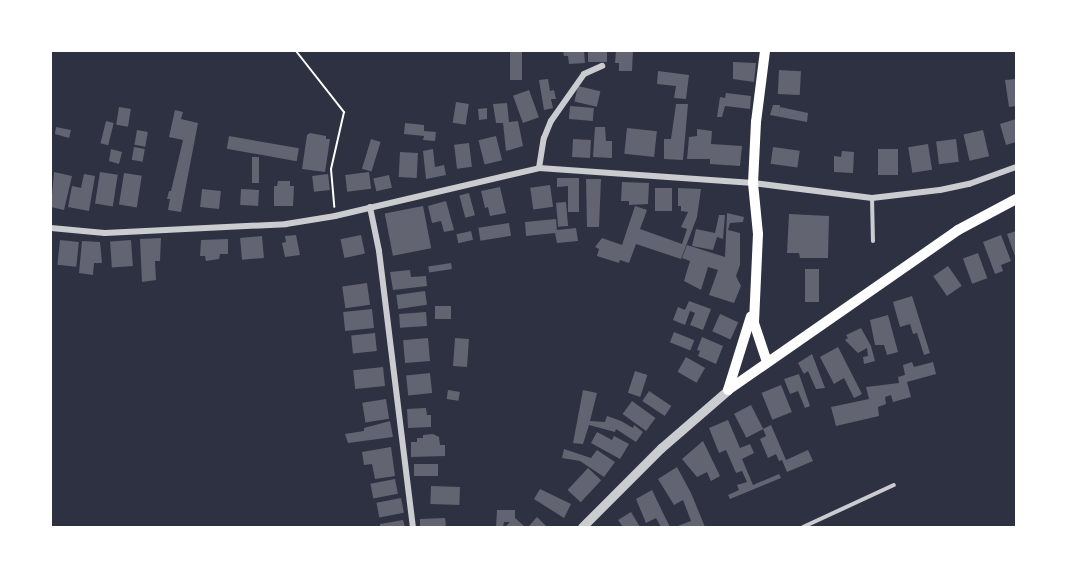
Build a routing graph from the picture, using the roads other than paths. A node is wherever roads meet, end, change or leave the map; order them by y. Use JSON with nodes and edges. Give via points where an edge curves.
{"nodes":[{"id":1,"x":765,"y":51,"type":"edge"},
{"id":2,"x":602,"y":66,"type":"dead end"},
{"id":3,"x":1016,"y":167,"type":"edge"},
{"id":4,"x":539,"y":168,"type":"junction"},
{"id":5,"x":753,"y":183,"type":"junction"},
{"id":6,"x":872,"y":198,"type":"junction"},
{"id":7,"x":1016,"y":199,"type":"edge"},
{"id":8,"x":370,"y":207,"type":"junction"},
{"id":9,"x":51,"y":228,"type":"edge"},
{"id":10,"x":873,"y":241,"type":"dead end"},
{"id":11,"x":754,"y":306,"type":"junction"},
{"id":12,"x":767,"y":362,"type":"junction"},
{"id":13,"x":728,"y":390,"type":"junction"},
{"id":14,"x":894,"y":485,"type":"dead end"},
{"id":15,"x":413,"y":527,"type":"edge"},
{"id":16,"x":582,"y":527,"type":"edge"},
{"id":17,"x":803,"y":527,"type":"edge"}],
"edges":[{"from":1,"to":5,"type":"main road"},
{"from":2,"to":4,"type":"street","via":[[584,74],[552,121],[544,138]]},
{"from":3,"to":6,"type":"street","via":[[969,184]]},
{"from":4,"to":5,"type":"street"},
{"from":4,"to":8,"type":"street"},
{"from":5,"to":6,"type":"street"},
{"from":5,"to":11,"type":"main road","via":[[758,234]]},
{"from":6,"to":10,"type":"lane"},
{"from":7,"to":12,"type":"main road","via":[[958,231]]},
{"from":8,"to":9,"type":"street","via":[[286,224],[105,232]]},
{"from":8,"to":15,"type":"street","via":[[379,251]]},
{"from":11,"to":12,"type":"main road","via":[[756,334]]},
{"from":11,"to":13,"type":"main road"},
{"from":12,"to":13,"type":"main road"},
{"from":13,"to":16,"type":"street","via":[[661,448]]},
{"from":14,"to":17,"type":"lane"}]}
